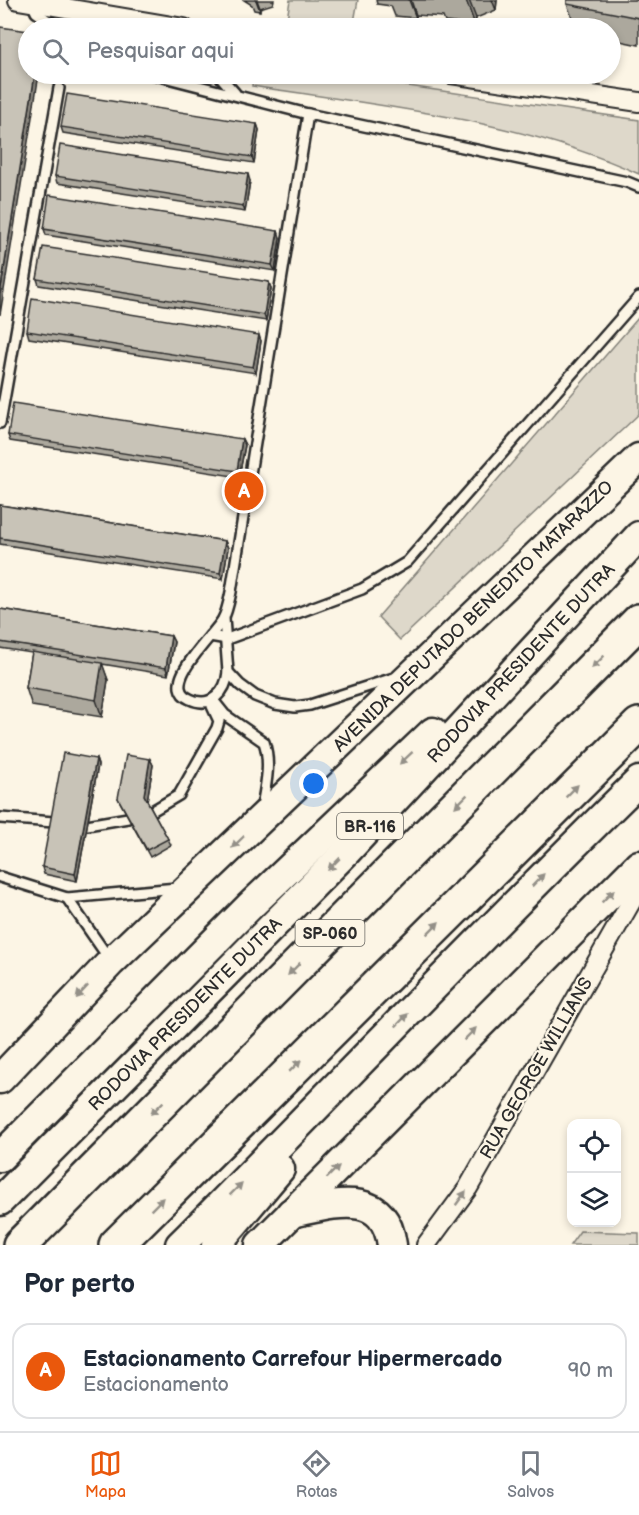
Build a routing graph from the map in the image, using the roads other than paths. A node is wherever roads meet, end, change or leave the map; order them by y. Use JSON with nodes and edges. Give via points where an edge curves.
{"nodes":[{"id":1,"x":27,"y":1,"type":"edge"},
{"id":2,"x":44,"y":18,"type":"edge"},
{"id":3,"x":101,"y":18,"type":"edge"},
{"id":4,"x":196,"y":84,"type":"edge"},
{"id":5,"x":227,"y":84,"type":"edge"},
{"id":6,"x":519,"y":84,"type":"edge"},
{"id":7,"x":59,"y":88,"type":"dead end"},
{"id":8,"x":235,"y":93,"type":"junction"},
{"id":9,"x":639,"y":102,"type":"edge"},
{"id":10,"x":308,"y":114,"type":"junction"},
{"id":11,"x":639,"y":187,"type":"edge"},
{"id":12,"x":639,"y":297,"type":"edge"},
{"id":13,"x":0,"y":423,"type":"edge"},
{"id":14,"x":639,"y":458,"type":"edge"},
{"id":15,"x":639,"y":536,"type":"edge"},
{"id":16,"x":616,"y":559,"type":"junction"},
{"id":17,"x":224,"y":618,"type":"junction"},
{"id":18,"x":639,"y":621,"type":"edge"},
{"id":19,"x":210,"y":636,"type":"junction"},
{"id":20,"x":227,"y":639,"type":"junction"},
{"id":21,"x":416,"y":670,"type":"junction"},
{"id":22,"x":228,"y":672,"type":"junction"},
{"id":23,"x":211,"y":701,"type":"junction"},
{"id":24,"x":639,"y":725,"type":"edge"},
{"id":25,"x":639,"y":781,"type":"edge"},
{"id":26,"x":152,"y":811,"type":"edge"},
{"id":27,"x":0,"y":818,"type":"edge"},
{"id":28,"x":128,"y":818,"type":"edge"},
{"id":29,"x":260,"y":820,"type":"junction"},
{"id":30,"x":54,"y":822,"type":"edge"},
{"id":31,"x":87,"y":825,"type":"edge"},
{"id":32,"x":639,"y":866,"type":"edge"},
{"id":33,"x":0,"y":877,"type":"edge"},
{"id":34,"x":190,"y":887,"type":"junction"},
{"id":35,"x":639,"y":888,"type":"edge"},
{"id":36,"x":68,"y":898,"type":"junction"},
{"id":37,"x":111,"y":962,"type":"junction"},
{"id":38,"x":381,"y":1042,"type":"junction"},
{"id":39,"x":0,"y":1079,"type":"edge"},
{"id":40,"x":0,"y":1157,"type":"edge"},
{"id":41,"x":0,"y":1201,"type":"edge"},
{"id":42,"x":291,"y":1213,"type":"junction"},
{"id":43,"x":20,"y":1245,"type":"edge"},
{"id":44,"x":116,"y":1245,"type":"edge"},
{"id":45,"x":180,"y":1245,"type":"edge"},
{"id":46,"x":216,"y":1245,"type":"edge"},
{"id":47,"x":260,"y":1245,"type":"edge"},
{"id":48,"x":392,"y":1245,"type":"edge"},
{"id":49,"x":426,"y":1245,"type":"edge"}],
"edges":[{"from":1,"to":2,"type":"lane"},
{"from":1,"to":3,"type":"street"},
{"from":4,"to":8,"type":"lane"},
{"from":5,"to":8,"type":"lane"},
{"from":6,"to":9,"type":"street"},
{"from":7,"to":13,"type":"lane"},
{"from":8,"to":10,"type":"lane"},
{"from":10,"to":11,"type":"lane"},
{"from":10,"to":17,"type":"lane"},
{"from":12,"to":20,"type":"lane","via":[[407,562],[362,590]]},
{"from":14,"to":21,"type":"main road","name":"AVENIDA DEPUTADO BENEDITO MATARAZZO"},
{"from":15,"to":16,"type":"main road","name":"RODOVIA PRESIDENTE DUTRA","number":"BR-116"},
{"from":16,"to":40,"type":"main road","one_way":true,"via":[[251,904]]},
{"from":16,"to":41,"type":"main road","name":"RODOVIA PRESIDENTE DUTRA","number":"BR-116","one_way":true,"via":[[346,852]]},
{"from":17,"to":19,"type":"lane"},
{"from":17,"to":20,"type":"lane"},
{"from":18,"to":43,"type":"highway","number":"SP-060","one_way":true},
{"from":19,"to":20,"type":"lane"},
{"from":19,"to":23,"type":"lane","via":[[187,664],[179,686],[191,700]]},
{"from":20,"to":22,"type":"lane"},
{"from":21,"to":22,"type":"lane","via":[[321,703],[295,707],[255,696]]},
{"from":21,"to":29,"type":"main road","name":"AVENIDA DEPUTADO BENEDITO MATARAZZO"},
{"from":22,"to":23,"type":"lane","via":[[223,689]]},
{"from":23,"to":26,"type":"lane","via":[[219,721],[213,736],[179,795]]},
{"from":23,"to":29,"type":"lane","via":[[264,742],[267,775]]},
{"from":44,"to":24,"type":"highway","one_way":true},
{"from":38,"to":25,"type":"main road","one_way":true},
{"from":27,"to":30,"type":"lane"},
{"from":28,"to":31,"type":"lane"},
{"from":29,"to":34,"type":"main road","name":"AVENIDA DEPUTADO BENEDITO MATARAZZO","one_way":true},
{"from":42,"to":32,"type":"main road","one_way":true},
{"from":33,"to":36,"type":"lane"},
{"from":34,"to":36,"type":"lane"},
{"from":34,"to":37,"type":"main road","name":"AVENIDA DEPUTADO BENEDITO MATARAZZO"},
{"from":49,"to":35,"type":"street","name":"RUA GEORGE WILLIANS","one_way":true,"via":[[468,1188]]},
{"from":36,"to":37,"type":"lane"},
{"from":37,"to":39,"type":"main road","name":"AVENIDA DEPUTADO BENEDITO MATARAZZO","one_way":true},
{"from":45,"to":38,"type":"main road","one_way":true},
{"from":38,"to":46,"type":"main road"},
{"from":42,"to":47,"type":"main road"},
{"from":42,"to":48,"type":"main road","via":[[339,1203],[363,1204],[382,1218]]}]}
